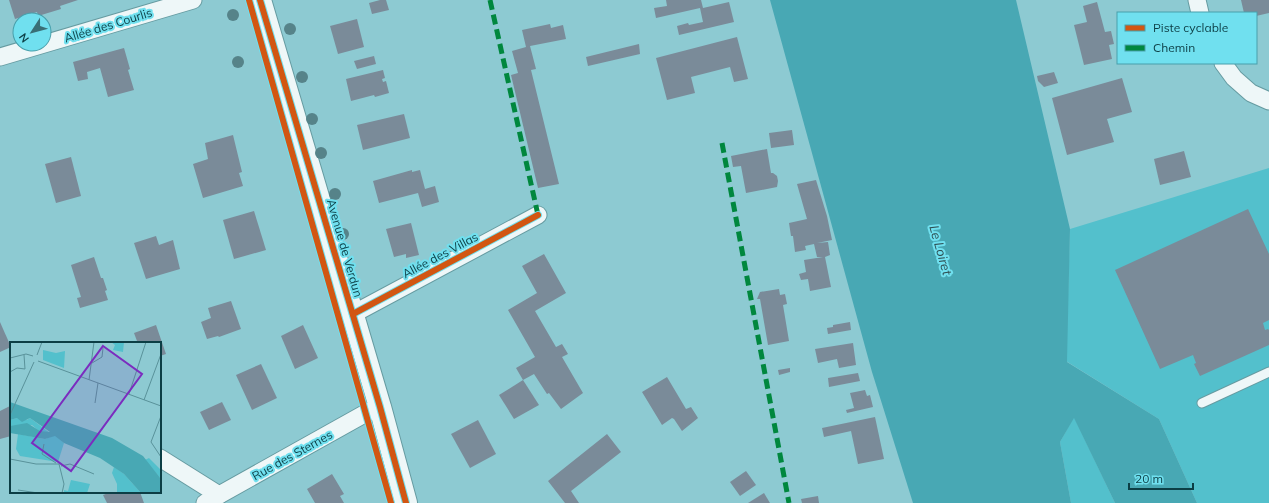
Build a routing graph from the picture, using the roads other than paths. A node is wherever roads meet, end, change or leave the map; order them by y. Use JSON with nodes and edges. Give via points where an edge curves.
{"nodes":[{"id":1,"x":193,"y":0,"type":"edge"},
{"id":2,"x":260,"y":0,"type":"edge"},
{"id":3,"x":1197,"y":0,"type":"edge"},
{"id":4,"x":1200,"y":12,"type":"edge"},
{"id":5,"x":0,"y":57,"type":"edge"},
{"id":6,"x":1224,"y":64,"type":"edge"},
{"id":7,"x":1269,"y":100,"type":"edge"},
{"id":8,"x":538,"y":215,"type":"dead end"},
{"id":9,"x":353,"y":314,"type":"junction"},
{"id":10,"x":1269,"y":372,"type":"edge"},
{"id":11,"x":1202,"y":402,"type":"dead end"},
{"id":12,"x":380,"y":408,"type":"junction"},
{"id":13,"x":161,"y":459,"type":"edge"},
{"id":14,"x":212,"y":499,"type":"edge"},
{"id":15,"x":406,"y":503,"type":"edge"}],
"edges":[{"from":1,"to":5,"type":"street","name":"Allée des Courlis"},
{"from":2,"to":9,"type":"street","name":"Avenue de Verdun"},
{"from":3,"to":4,"type":"street"},
{"from":6,"to":7,"type":"street","via":[[1234,78],[1251,93]]},
{"from":8,"to":9,"type":"street","name":"Allée des Villas"},
{"from":9,"to":12,"type":"street","name":"Avenue de Verdun"},
{"from":10,"to":11,"type":"lane"},
{"from":12,"to":14,"type":"street","name":"Rue des Sternes","via":[[366,413]]},
{"from":12,"to":15,"type":"street","name":"Avenue de Verdun"},
{"from":13,"to":14,"type":"street"}]}
